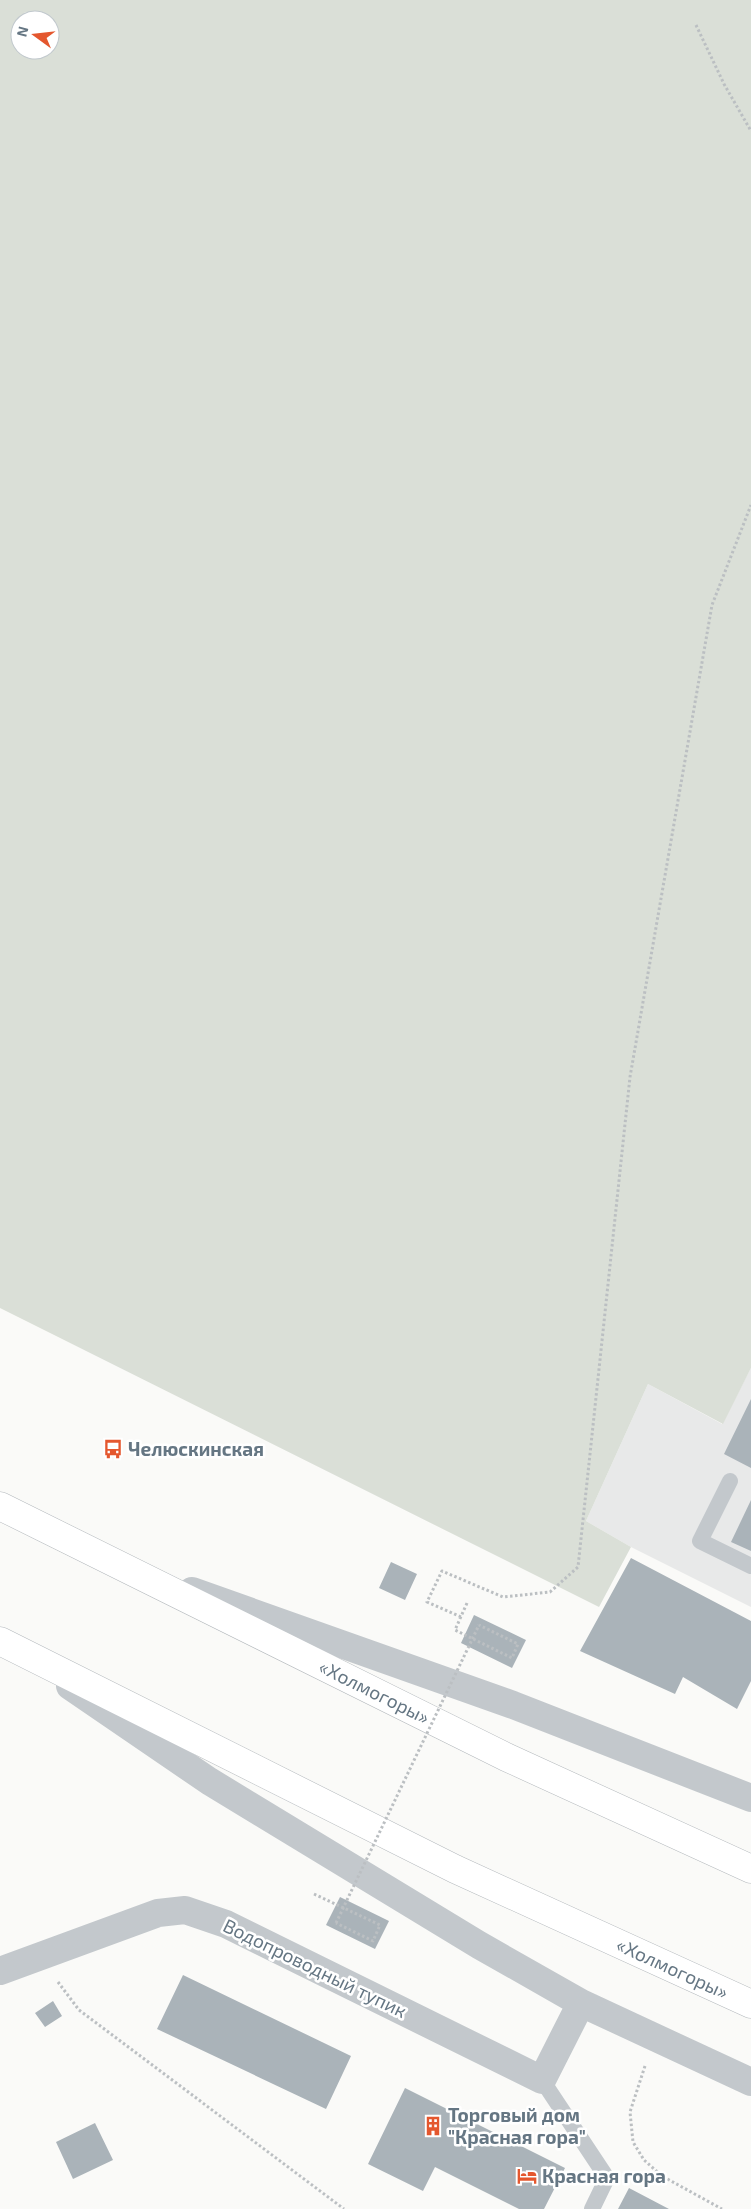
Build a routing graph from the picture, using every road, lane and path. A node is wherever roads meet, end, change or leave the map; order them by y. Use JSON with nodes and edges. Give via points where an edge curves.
{"nodes":[{"id":1,"x":696,"y":25,"type":"dead end"},
{"id":2,"x":751,"y":131,"type":"edge"},
{"id":3,"x":751,"y":505,"type":"edge"},
{"id":4,"x":730,"y":1481,"type":"dead end"},
{"id":5,"x":0,"y":1506,"type":"edge"},
{"id":6,"x":107,"y":1561,"type":"junction"},
{"id":7,"x":751,"y":1566,"type":"edge"},
{"id":8,"x":467,"y":1603,"type":"dead end"},
{"id":9,"x":460,"y":1617,"type":"junction"},
{"id":10,"x":11,"y":1647,"type":"edge"},
{"id":11,"x":751,"y":1798,"type":"edge"},
{"id":12,"x":751,"y":1869,"type":"edge"},
{"id":13,"x":314,"y":1894,"type":"dead end"},
{"id":14,"x":39,"y":1958,"type":"junction"},
{"id":15,"x":0,"y":1971,"type":"edge"},
{"id":16,"x":581,"y":2003,"type":"junction"},
{"id":17,"x":751,"y":2004,"type":"edge"},
{"id":18,"x":645,"y":2065,"type":"dead end"},
{"id":19,"x":542,"y":2080,"type":"junction"},
{"id":20,"x":751,"y":2082,"type":"edge"},
{"id":21,"x":344,"y":2209,"type":"edge"},
{"id":22,"x":592,"y":2209,"type":"edge"},
{"id":23,"x":722,"y":2209,"type":"edge"}],
"edges":[{"from":1,"to":2,"type":"path"},
{"from":3,"to":9,"type":"path","via":[[712,605],[630,1076],[578,1566],[550,1592],[503,1596],[442,1571],[427,1602]]},
{"from":4,"to":7,"type":"lane","via":[[700,1541]]},
{"from":5,"to":6,"type":"highway","name":"«Холмогоры»"},
{"from":6,"to":11,"type":"street","via":[[514,1705]]},
{"from":6,"to":12,"type":"highway","name":"«Холмогоры»","via":[[506,1757]]},
{"from":8,"to":9,"type":"path"},
{"from":9,"to":13,"type":"path","bridge":true,"via":[[455,1630],[512,1658],[518,1644],[479,1625],[336,1924],[373,1941],[380,1925]]},
{"from":10,"to":16,"type":"street","via":[[209,1781]]},
{"from":10,"to":17,"type":"highway","name":"«Холмогоры»","via":[[455,1869]]},
{"from":14,"to":15,"type":"street","name":"Водопроводный тупик"},
{"from":14,"to":19,"type":"street","name":"Водопроводный тупик","via":[[158,1912],[185,1910],[226,1924]]},
{"from":14,"to":21,"type":"path","via":[[79,2010]]},
{"from":16,"to":19,"type":"street"},
{"from":16,"to":20,"type":"street"},
{"from":18,"to":23,"type":"path","via":[[630,2112],[633,2142],[644,2160],[662,2176]]},
{"from":19,"to":22,"type":"lane","via":[[607,2178]]}]}
